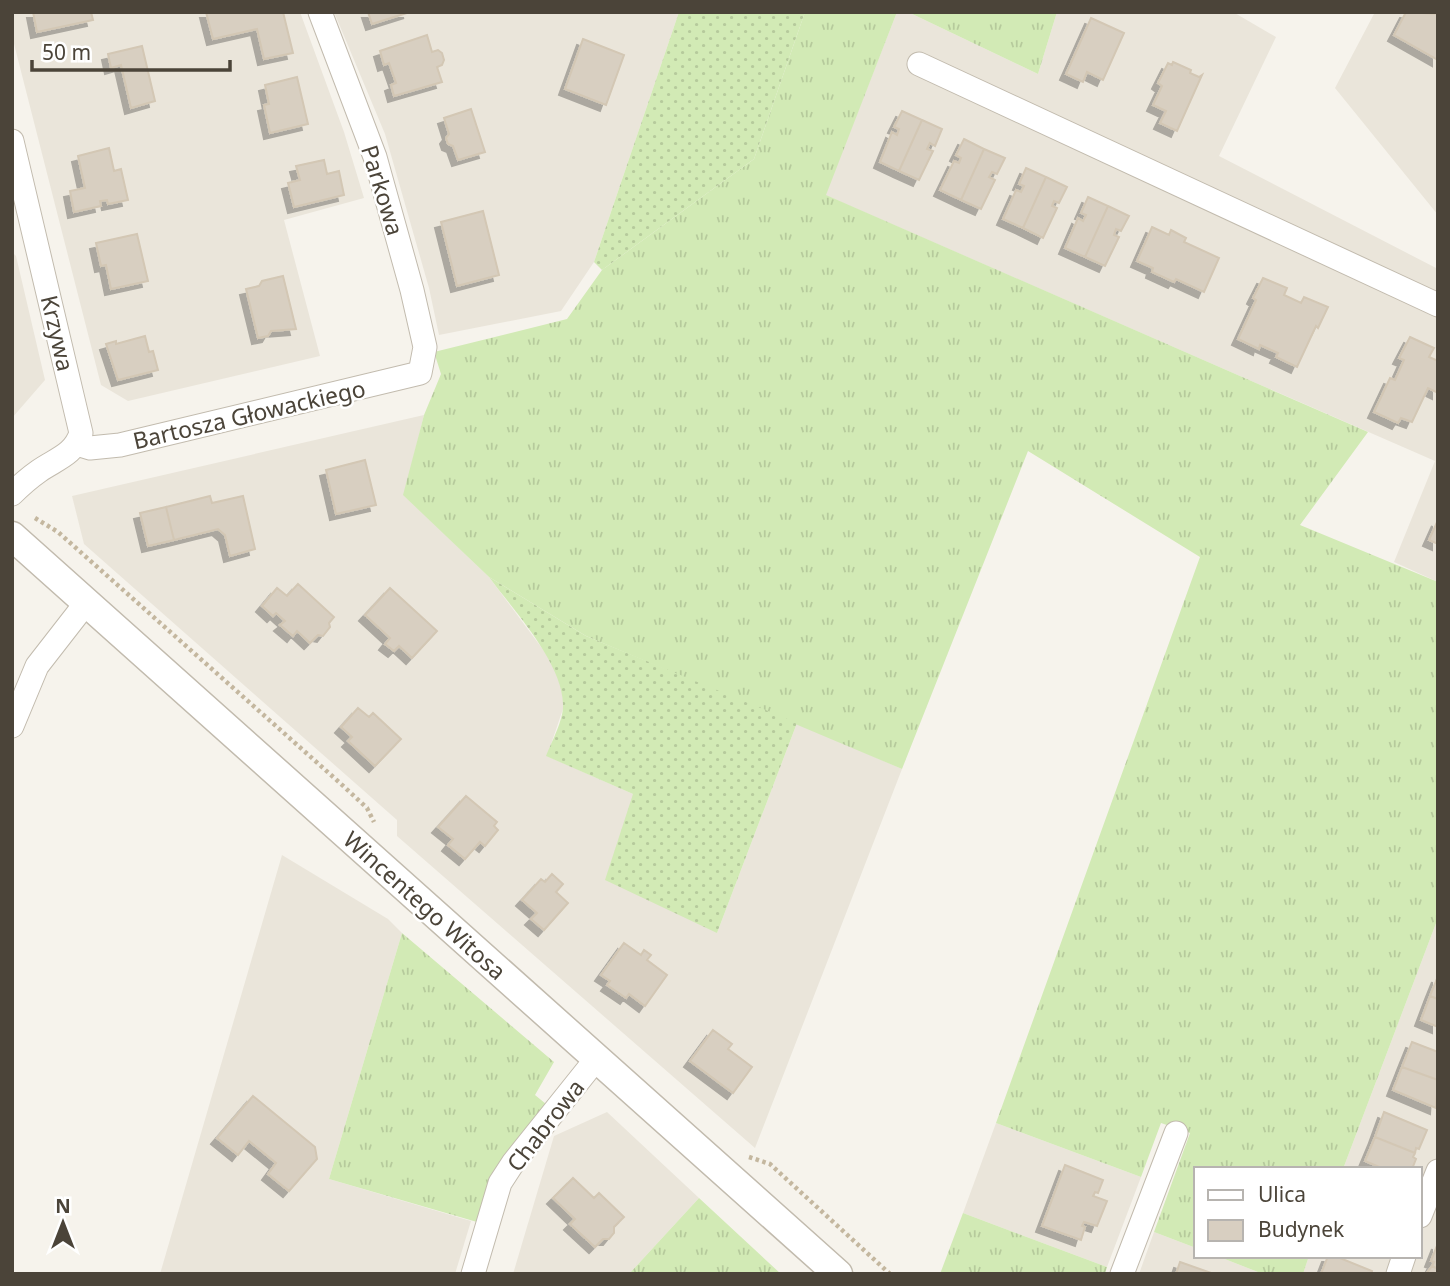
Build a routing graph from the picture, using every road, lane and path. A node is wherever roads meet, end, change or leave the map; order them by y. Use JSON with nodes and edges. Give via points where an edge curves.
{"nodes":[{"id":1,"x":320,"y":12,"type":"edge"},
{"id":2,"x":919,"y":64,"type":"dead end"},
{"id":3,"x":12,"y":141,"type":"edge"},
{"id":4,"x":15,"y":167,"type":"edge"},
{"id":5,"x":1438,"y":305,"type":"edge"},
{"id":6,"x":420,"y":373,"type":"joint"},
{"id":7,"x":77,"y":444,"type":"junction"},
{"id":8,"x":12,"y":494,"type":"edge"},
{"id":9,"x":12,"y":536,"type":"edge"},
{"id":10,"x":86,"y":603,"type":"junction"},
{"id":11,"x":12,"y":726,"type":"edge"},
{"id":12,"x":597,"y":1058,"type":"junction"},
{"id":13,"x":1176,"y":1133,"type":"dead end"},
{"id":14,"x":1438,"y":1171,"type":"edge"},
{"id":15,"x":1422,"y":1211,"type":"edge"},
{"id":16,"x":473,"y":1274,"type":"edge"},
{"id":17,"x":838,"y":1274,"type":"edge"},
{"id":18,"x":1122,"y":1274,"type":"edge"}],
"edges":[{"from":1,"to":6,"type":"street","name":"Parkowa","via":[[375,157],[412,290],[425,347]]},
{"from":2,"to":5,"type":"street"},
{"from":3,"to":4,"type":"street","name":"Krzywa"},
{"from":4,"to":7,"type":"street","name":"Krzywa","via":[[79,422]]},
{"from":6,"to":7,"type":"street","name":"Bartosza Głowackiego","via":[[120,445]]},
{"from":7,"to":8,"type":"street"},
{"from":9,"to":10,"type":"street","name":"Wincentego Witosa"},
{"from":10,"to":11,"type":"street","via":[[37,666]]},
{"from":10,"to":12,"type":"street","name":"Wincentego Witosa"},
{"from":12,"to":16,"type":"street","name":"Chabrowa","via":[[500,1183]]},
{"from":12,"to":17,"type":"street","name":"Wincentego Witosa"},
{"from":13,"to":18,"type":"street"},
{"from":14,"to":15,"type":"street"}]}
